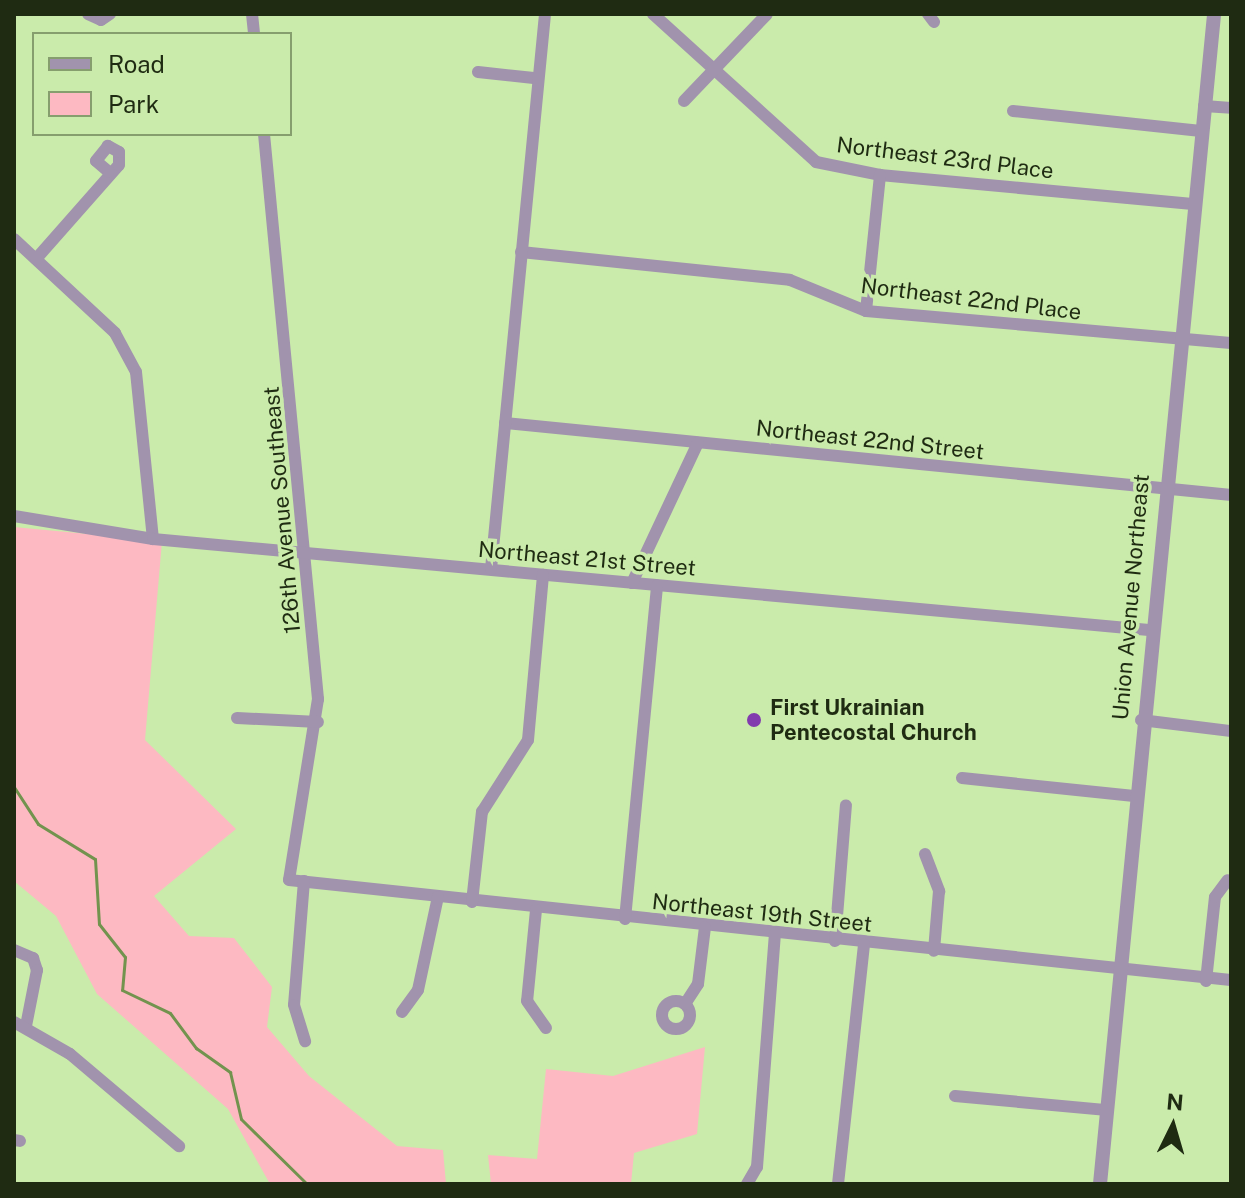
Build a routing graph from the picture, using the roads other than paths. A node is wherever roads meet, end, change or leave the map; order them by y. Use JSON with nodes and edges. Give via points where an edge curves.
{"nodes":[{"id":1,"x":88,"y":14,"type":"edge"},
{"id":2,"x":110,"y":14,"type":"edge"},
{"id":3,"x":545,"y":14,"type":"edge"},
{"id":4,"x":653,"y":14,"type":"edge"},
{"id":5,"x":767,"y":14,"type":"edge"},
{"id":6,"x":1214,"y":14,"type":"edge"},
{"id":7,"x":712,"y":71,"type":"junction"},
{"id":8,"x":478,"y":72,"type":"dead end"},
{"id":9,"x":534,"y":78,"type":"junction"},
{"id":10,"x":684,"y":101,"type":"dead end"},
{"id":11,"x":1204,"y":106,"type":"junction"},
{"id":12,"x":1231,"y":108,"type":"edge"},
{"id":13,"x":1013,"y":111,"type":"dead end"},
{"id":14,"x":1201,"y":131,"type":"junction"},
{"id":15,"x":264,"y":136,"type":"edge"},
{"id":16,"x":108,"y":171,"type":"dead end"},
{"id":17,"x":880,"y":175,"type":"junction"},
{"id":18,"x":1193,"y":204,"type":"junction"},
{"id":19,"x":14,"y":239,"type":"edge"},
{"id":20,"x":521,"y":252,"type":"junction"},
{"id":21,"x":36,"y":259,"type":"junction"},
{"id":22,"x":866,"y":311,"type":"junction"},
{"id":23,"x":1179,"y":338,"type":"junction"},
{"id":24,"x":1231,"y":343,"type":"edge"},
{"id":25,"x":505,"y":423,"type":"junction"},
{"id":26,"x":698,"y":443,"type":"junction"},
{"id":27,"x":1163,"y":488,"type":"junction"},
{"id":28,"x":1231,"y":495,"type":"edge"},
{"id":29,"x":18,"y":518,"type":"edge"},
{"id":30,"x":153,"y":539,"type":"junction"},
{"id":31,"x":307,"y":553,"type":"junction"},
{"id":32,"x":491,"y":569,"type":"junction"},
{"id":33,"x":543,"y":575,"type":"junction"},
{"id":34,"x":632,"y":583,"type":"junction"},
{"id":35,"x":657,"y":586,"type":"junction"},
{"id":36,"x":1149,"y":630,"type":"junction"},
{"id":37,"x":237,"y":718,"type":"dead end"},
{"id":38,"x":1141,"y":720,"type":"junction"},
{"id":39,"x":318,"y":722,"type":"junction"},
{"id":40,"x":1231,"y":731,"type":"edge"},
{"id":41,"x":962,"y":778,"type":"dead end"},
{"id":42,"x":1134,"y":796,"type":"junction"},
{"id":43,"x":846,"y":805,"type":"dead end"},
{"id":44,"x":925,"y":854,"type":"dead end"},
{"id":45,"x":289,"y":880,"type":"joint"},
{"id":46,"x":1228,"y":880,"type":"dead end"},
{"id":47,"x":304,"y":881,"type":"junction"},
{"id":48,"x":438,"y":897,"type":"junction"},
{"id":49,"x":472,"y":902,"type":"junction"},
{"id":50,"x":536,"y":910,"type":"junction"},
{"id":51,"x":625,"y":919,"type":"junction"},
{"id":52,"x":705,"y":927,"type":"junction"},
{"id":53,"x":775,"y":934,"type":"junction"},
{"id":54,"x":835,"y":941,"type":"junction"},
{"id":55,"x":864,"y":944,"type":"junction"},
{"id":56,"x":14,"y":950,"type":"edge"},
{"id":57,"x":934,"y":951,"type":"junction"},
{"id":58,"x":1119,"y":970,"type":"junction"},
{"id":59,"x":1231,"y":980,"type":"edge"},
{"id":60,"x":1206,"y":981,"type":"junction"},
{"id":61,"x":685,"y":1004,"type":"dead end"},
{"id":62,"x":402,"y":1012,"type":"dead end"},
{"id":63,"x":20,"y":1024,"type":"edge"},
{"id":64,"x":546,"y":1028,"type":"dead end"},
{"id":65,"x":305,"y":1041,"type":"dead end"},
{"id":66,"x":955,"y":1096,"type":"dead end"},
{"id":67,"x":1107,"y":1110,"type":"junction"},
{"id":68,"x":179,"y":1146,"type":"dead end"},
{"id":69,"x":747,"y":1184,"type":"edge"},
{"id":70,"x":838,"y":1184,"type":"edge"},
{"id":71,"x":846,"y":1184,"type":"edge"},
{"id":72,"x":1100,"y":1184,"type":"edge"}],
"edges":[{"from":1,"to":2,"type":"street","via":[[101,20]]},
{"from":3,"to":9,"type":"street"},
{"from":4,"to":7,"type":"street","name":"Northeast 23rd Place"},
{"from":5,"to":7,"type":"street"},
{"from":6,"to":11,"type":"street","name":"Union Avenue Northeast"},
{"from":7,"to":10,"type":"street"},
{"from":7,"to":17,"type":"street","name":"Northeast 23rd Place","via":[[798,151],[843,171]]},
{"from":8,"to":9,"type":"street"},
{"from":9,"to":20,"type":"street"},
{"from":11,"to":12,"type":"street"},
{"from":11,"to":14,"type":"street","name":"Union Avenue Northeast"},
{"from":13,"to":14,"type":"street"},
{"from":14,"to":18,"type":"street","name":"Union Avenue Northeast"},
{"from":15,"to":31,"type":"street","name":"126th Avenue Southeast"},
{"from":16,"to":21,"type":"street"},
{"from":17,"to":18,"type":"street","name":"Northeast 23rd Place"},
{"from":17,"to":22,"type":"street"},
{"from":18,"to":23,"type":"street","name":"Union Avenue Northeast"},
{"from":19,"to":21,"type":"street"},
{"from":20,"to":22,"type":"street","name":"Northeast 22nd Place","via":[[790,280]]},
{"from":20,"to":25,"type":"street"},
{"from":21,"to":30,"type":"street","via":[[115,333],[136,372]]},
{"from":22,"to":23,"type":"street","name":"Northeast 22nd Place"},
{"from":23,"to":24,"type":"street","name":"Northeast 22nd Place"},
{"from":23,"to":27,"type":"street","name":"Union Avenue Northeast"},
{"from":25,"to":26,"type":"street","name":"Northeast 22nd Street"},
{"from":25,"to":32,"type":"street"},
{"from":26,"to":27,"type":"street","name":"Northeast 22nd Street"},
{"from":26,"to":34,"type":"street"},
{"from":27,"to":28,"type":"street","name":"Northeast 22nd Street"},
{"from":27,"to":36,"type":"street","name":"Union Avenue Northeast"},
{"from":29,"to":30,"type":"street","name":"Northeast 21st Street"},
{"from":30,"to":31,"type":"street","name":"Northeast 21st Street"},
{"from":31,"to":32,"type":"street","name":"Northeast 21st Street"},
{"from":31,"to":39,"type":"street","name":"126th Avenue Southeast"},
{"from":32,"to":33,"type":"street","name":"Northeast 21st Street"},
{"from":33,"to":34,"type":"street","name":"Northeast 21st Street"},
{"from":33,"to":49,"type":"street","via":[[530,728],[524,752],[482,812]]},
{"from":34,"to":35,"type":"street","name":"Northeast 21st Street"},
{"from":35,"to":36,"type":"street","name":"Northeast 21st Street"},
{"from":35,"to":51,"type":"street"},
{"from":36,"to":38,"type":"street","name":"Union Avenue Northeast"},
{"from":37,"to":39,"type":"street"},
{"from":38,"to":40,"type":"street"},
{"from":38,"to":42,"type":"street","name":"Union Avenue Northeast"},
{"from":39,"to":45,"type":"street","name":"126th Avenue Southeast","via":[[298,793]]},
{"from":41,"to":42,"type":"street"},
{"from":42,"to":58,"type":"street","name":"Union Avenue Northeast"},
{"from":43,"to":54,"type":"street"},
{"from":44,"to":57,"type":"street","via":[[939,891]]},
{"from":45,"to":47,"type":"street","name":"Northeast 19th Street"},
{"from":46,"to":60,"type":"street","via":[[1215,897]]},
{"from":47,"to":48,"type":"street","name":"Northeast 19th Street"},
{"from":47,"to":65,"type":"street","via":[[294,1005]]},
{"from":48,"to":49,"type":"street","name":"Northeast 19th Street"},
{"from":48,"to":62,"type":"street","via":[[418,990]]},
{"from":49,"to":50,"type":"street","name":"Northeast 19th Street"},
{"from":50,"to":51,"type":"street","name":"Northeast 19th Street"},
{"from":50,"to":64,"type":"street","via":[[527,1001]]},
{"from":51,"to":52,"type":"street","name":"Northeast 19th Street"},
{"from":52,"to":53,"type":"street","name":"Northeast 19th Street"},
{"from":52,"to":61,"type":"street","via":[[698,984]]},
{"from":53,"to":54,"type":"street","name":"Northeast 19th Street"},
{"from":53,"to":69,"type":"street","via":[[757,1167]]},
{"from":54,"to":55,"type":"street","name":"Northeast 19th Street"},
{"from":55,"to":57,"type":"street","name":"Northeast 19th Street"},
{"from":55,"to":70,"type":"street"},
{"from":56,"to":63,"type":"street","via":[[33,958],[37,970]]},
{"from":57,"to":58,"type":"street","name":"Northeast 19th Street"},
{"from":58,"to":60,"type":"street","name":"Northeast 19th Street"},
{"from":58,"to":67,"type":"street","name":"Union Avenue Northeast"},
{"from":59,"to":60,"type":"street","name":"Northeast 19th Street"},
{"from":63,"to":68,"type":"street"},
{"from":66,"to":67,"type":"street"},
{"from":67,"to":72,"type":"street","name":"Union Avenue Northeast"},
{"from":70,"to":71,"type":"street"}]}
